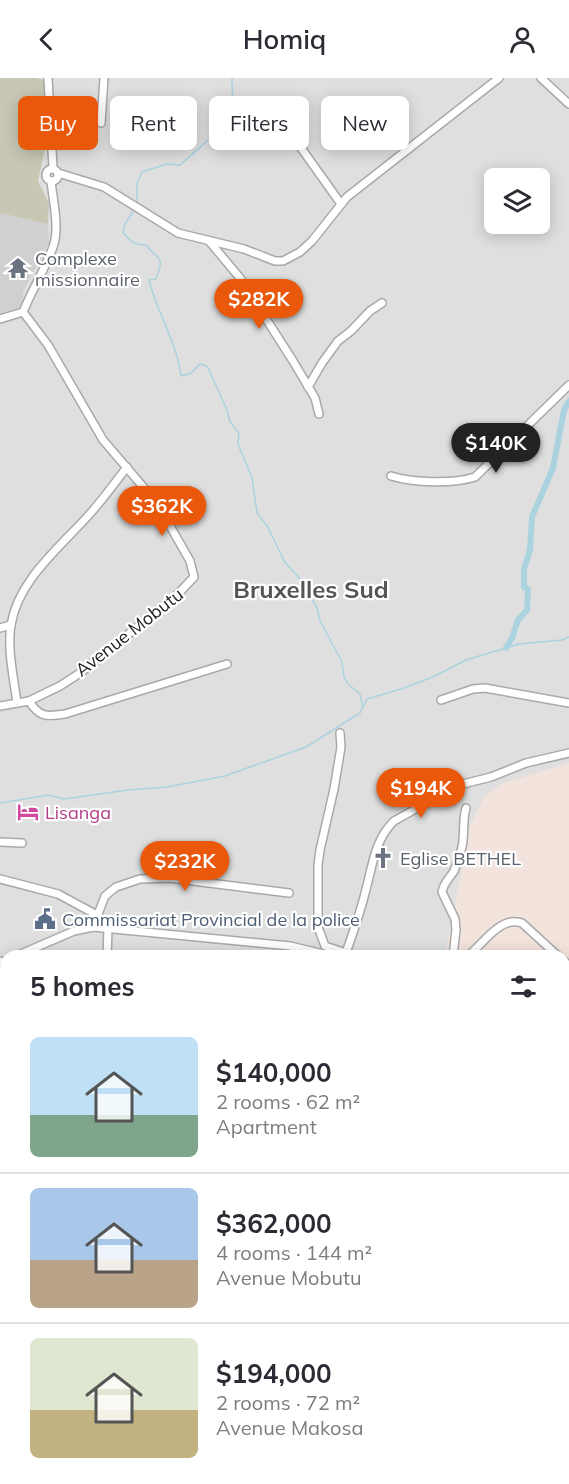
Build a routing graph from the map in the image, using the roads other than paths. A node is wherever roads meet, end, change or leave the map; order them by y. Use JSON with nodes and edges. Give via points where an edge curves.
{"nodes":[{"id":1,"x":48,"y":78,"type":"edge"},
{"id":2,"x":104,"y":78,"type":"edge"},
{"id":3,"x":499,"y":78,"type":"edge"},
{"id":4,"x":541,"y":78,"type":"edge"},
{"id":5,"x":569,"y":104,"type":"edge"},
{"id":6,"x":101,"y":123,"type":"dead end"},
{"id":7,"x":303,"y":150,"type":"edge"},
{"id":8,"x":55,"y":171,"type":"junction"},
{"id":9,"x":341,"y":204,"type":"junction"},
{"id":10,"x":209,"y":241,"type":"junction"},
{"id":11,"x":382,"y":303,"type":"dead end"},
{"id":12,"x":24,"y":312,"type":"junction"},
{"id":13,"x":0,"y":319,"type":"edge"},
{"id":14,"x":569,"y":385,"type":"edge"},
{"id":15,"x":308,"y":387,"type":"junction"},
{"id":16,"x":319,"y":414,"type":"dead end"},
{"id":17,"x":127,"y":467,"type":"junction"},
{"id":18,"x":391,"y":476,"type":"dead end"},
{"id":19,"x":10,"y":625,"type":"junction"},
{"id":20,"x":0,"y":628,"type":"edge"},
{"id":21,"x":227,"y":664,"type":"dead end"},
{"id":22,"x":441,"y":700,"type":"dead end"},
{"id":23,"x":29,"y":701,"type":"junction"},
{"id":24,"x":16,"y":703,"type":"junction"},
{"id":25,"x":569,"y":703,"type":"edge"},
{"id":26,"x":0,"y":706,"type":"edge"},
{"id":27,"x":340,"y":733,"type":"dead end"},
{"id":28,"x":569,"y":753,"type":"edge"},
{"id":29,"x":466,"y":808,"type":"dead end"},
{"id":30,"x":0,"y":842,"type":"edge"},
{"id":31,"x":22,"y":843,"type":"dead end"},
{"id":32,"x":0,"y":879,"type":"edge"},
{"id":33,"x":289,"y":893,"type":"dead end"},
{"id":34,"x":97,"y":915,"type":"junction"},
{"id":35,"x":93,"y":927,"type":"junction"},
{"id":36,"x":108,"y":928,"type":"junction"},
{"id":37,"x":30,"y":950,"type":"edge"},
{"id":38,"x":107,"y":950,"type":"edge"},
{"id":39,"x":307,"y":950,"type":"edge"},
{"id":40,"x":336,"y":950,"type":"edge"},
{"id":41,"x":347,"y":950,"type":"edge"},
{"id":42,"x":454,"y":950,"type":"edge"},
{"id":43,"x":475,"y":950,"type":"edge"},
{"id":44,"x":551,"y":950,"type":"edge"}],
"edges":[{"from":1,"to":8,"type":"street"},
{"from":2,"to":6,"type":"street"},
{"from":3,"to":9,"type":"street"},
{"from":4,"to":5,"type":"street"},
{"from":7,"to":9,"type":"street"},
{"from":8,"to":10,"type":"street","via":[[104,187],[178,233]]},
{"from":8,"to":12,"type":"street","via":[[57,179],[51,181],[54,246]]},
{"from":9,"to":10,"type":"street","via":[[312,241],[283,261]]},
{"from":10,"to":15,"type":"street","via":[[240,278]]},
{"from":11,"to":15,"type":"street","via":[[338,342]]},
{"from":12,"to":13,"type":"street"},
{"from":12,"to":17,"type":"street","name":"Avenue Mobutu","via":[[48,345],[103,440]]},
{"from":14,"to":18,"type":"street","via":[[475,477],[463,481],[403,480]]},
{"from":15,"to":16,"type":"street"},
{"from":17,"to":19,"type":"street","via":[[26,585]]},
{"from":17,"to":23,"type":"street","name":"Avenue Mobutu","via":[[157,503],[190,561],[194,578],[80,673]]},
{"from":19,"to":20,"type":"street"},
{"from":19,"to":24,"type":"street"},
{"from":21,"to":23,"type":"street","via":[[65,714],[42,714]]},
{"from":22,"to":25,"type":"street","via":[[485,688]]},
{"from":23,"to":24,"type":"street","name":"Avenue Mobutu"},
{"from":24,"to":26,"type":"street","name":"Avenue Mobutu"},
{"from":27,"to":40,"type":"street","via":[[334,789],[320,850],[318,927],[325,946]]},
{"from":28,"to":41,"type":"street","via":[[459,785],[394,821],[379,840]]},
{"from":29,"to":42,"type":"street","via":[[463,844],[442,892],[455,919]]},
{"from":30,"to":31,"type":"street"},
{"from":32,"to":34,"type":"street","via":[[58,894]]},
{"from":33,"to":34,"type":"street","via":[[151,877],[109,891]]},
{"from":34,"to":35,"type":"street"},
{"from":35,"to":36,"type":"street"},
{"from":35,"to":37,"type":"street"},
{"from":36,"to":38,"type":"street"},
{"from":36,"to":39,"type":"street"},
{"from":43,"to":44,"type":"street","via":[[506,922],[515,920]]}]}
